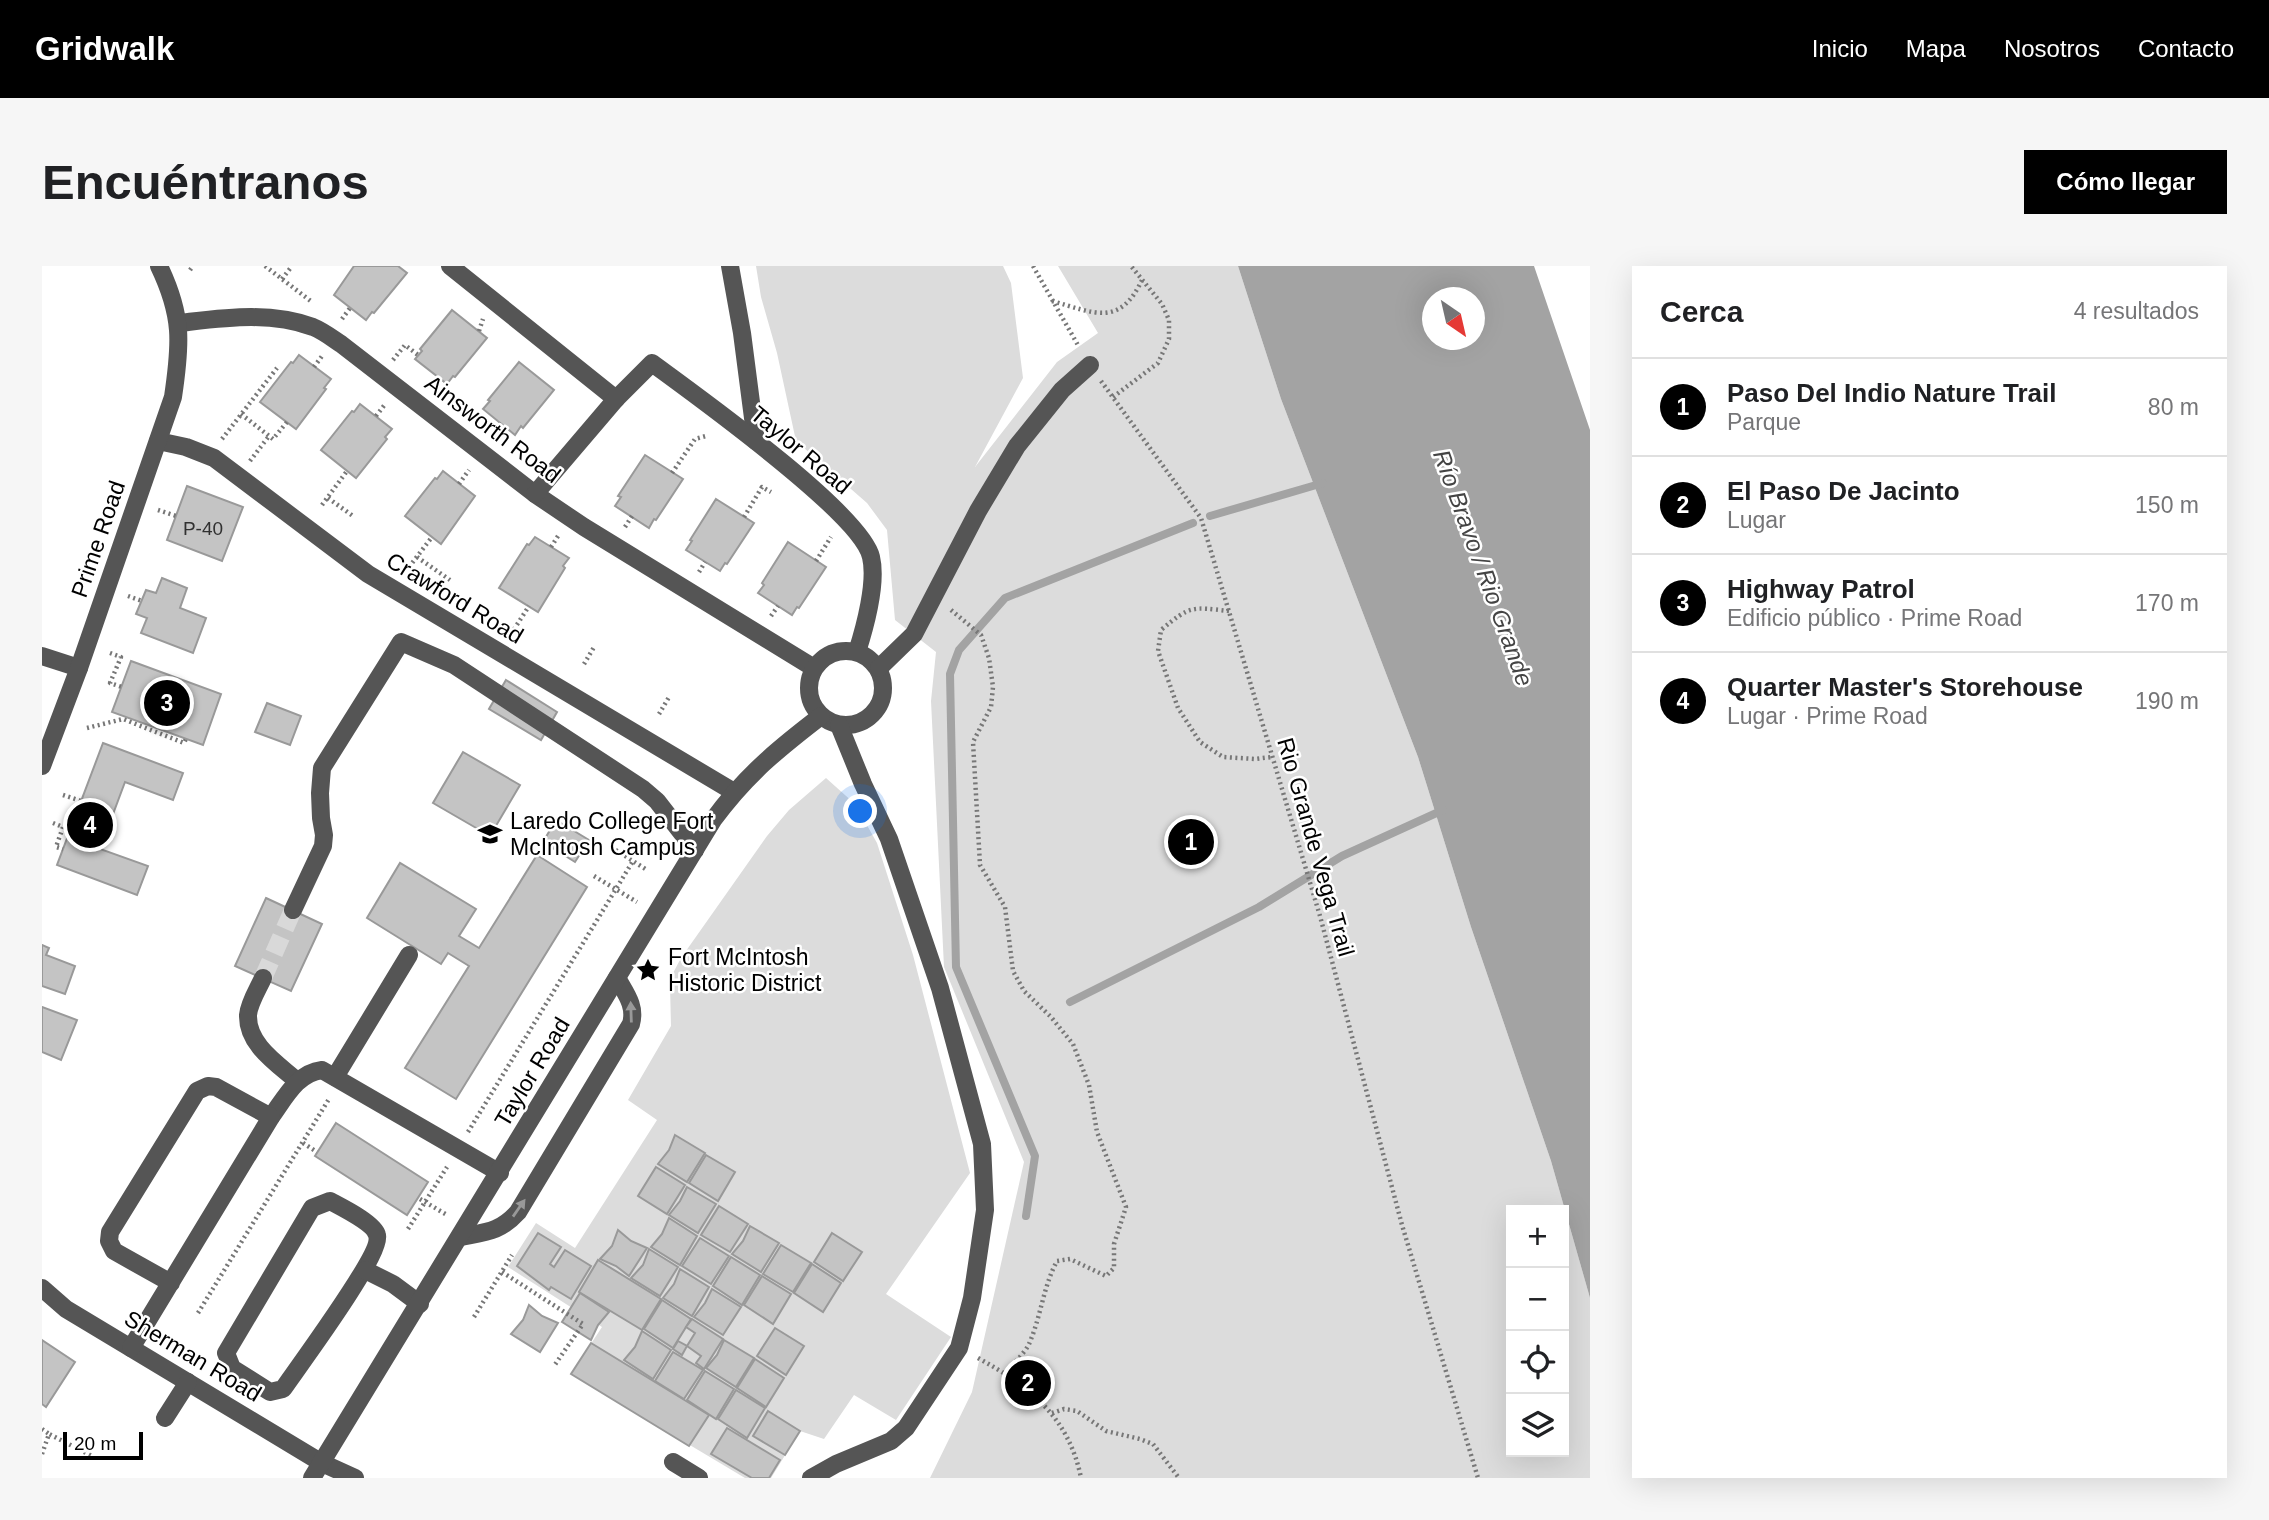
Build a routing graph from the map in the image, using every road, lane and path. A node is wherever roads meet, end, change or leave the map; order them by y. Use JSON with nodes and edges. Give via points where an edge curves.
{"nodes":[{"id":1,"x":159,"y":266,"type":"edge"},
{"id":2,"x":265,"y":266,"type":"edge"},
{"id":3,"x":292,"y":266,"type":"edge"},
{"id":4,"x":450,"y":266,"type":"edge"},
{"id":5,"x":730,"y":266,"type":"edge"},
{"id":6,"x":1032,"y":266,"type":"edge"},
{"id":7,"x":1131,"y":266,"type":"edge"},
{"id":8,"x":1143,"y":278,"type":"junction"},
{"id":9,"x":282,"y":279,"type":"junction"},
{"id":10,"x":1051,"y":301,"type":"junction"},
{"id":11,"x":320,"y":308,"type":"dead end"},
{"id":12,"x":351,"y":308,"type":"dead end"},
{"id":13,"x":179,"y":323,"type":"junction"},
{"id":14,"x":339,"y":323,"type":"dead end"},
{"id":15,"x":418,"y":355,"type":"dead end"},
{"id":16,"x":390,"y":363,"type":"dead end"},
{"id":17,"x":1090,"y":365,"type":"junction"},
{"id":18,"x":277,"y":368,"type":"dead end"},
{"id":19,"x":1113,"y":397,"type":"junction"},
{"id":20,"x":617,"y":399,"type":"junction"},
{"id":21,"x":241,"y":414,"type":"junction"},
{"id":22,"x":287,"y":422,"type":"dead end"},
{"id":23,"x":269,"y":436,"type":"junction"},
{"id":24,"x":706,"y":436,"type":"dead end"},
{"id":25,"x":158,"y":441,"type":"junction"},
{"id":26,"x":755,"y":441,"type":"junction"},
{"id":27,"x":221,"y":445,"type":"dead end"},
{"id":28,"x":474,"y":464,"type":"dead end"},
{"id":29,"x":245,"y":467,"type":"dead end"},
{"id":30,"x":347,"y":471,"type":"dead end"},
{"id":31,"x":672,"y":473,"type":"dead end"},
{"id":32,"x":459,"y":484,"type":"dead end"},
{"id":33,"x":771,"y":492,"type":"dead end"},
{"id":34,"x":535,"y":494,"type":"junction"},
{"id":35,"x":328,"y":498,"type":"junction"},
{"id":36,"x":323,"y":505,"type":"dead end"},
{"id":37,"x":158,"y":510,"type":"dead end"},
{"id":38,"x":176,"y":516,"type":"dead end"},
{"id":39,"x":353,"y":516,"type":"dead end"},
{"id":40,"x":744,"y":517,"type":"dead end"},
{"id":41,"x":833,"y":533,"type":"dead end"},
{"id":42,"x":432,"y":537,"type":"dead end"},
{"id":43,"x":416,"y":558,"type":"junction"},
{"id":44,"x":816,"y":561,"type":"dead end"},
{"id":45,"x":409,"y":568,"type":"dead end"},
{"id":46,"x":450,"y":580,"type":"dead end"},
{"id":47,"x":128,"y":596,"type":"dead end"},
{"id":48,"x":142,"y":601,"type":"dead end"},
{"id":49,"x":529,"y":606,"type":"dead end"},
{"id":50,"x":1228,"y":611,"type":"junction"},
{"id":51,"x":971,"y":626,"type":"dead end"},
{"id":52,"x":508,"y":637,"type":"dead end"},
{"id":53,"x":594,"y":647,"type":"dead end"},
{"id":54,"x":858,"y":652,"type":"junction"},
{"id":55,"x":110,"y":653,"type":"dead end"},
{"id":56,"x":42,"y":656,"type":"edge"},
{"id":57,"x":584,"y":664,"type":"dead end"},
{"id":58,"x":79,"y":668,"type":"junction"},
{"id":59,"x":814,"y":668,"type":"junction"},
{"id":60,"x":879,"y":668,"type":"junction"},
{"id":61,"x":122,"y":687,"type":"dead end"},
{"id":62,"x":669,"y":697,"type":"dead end"},
{"id":63,"x":659,"y":714,"type":"dead end"},
{"id":64,"x":821,"y":716,"type":"junction"},
{"id":65,"x":839,"y":724,"type":"junction"},
{"id":66,"x":87,"y":728,"type":"dead end"},
{"id":67,"x":186,"y":739,"type":"dead end"},
{"id":68,"x":1272,"y":757,"type":"junction"},
{"id":69,"x":42,"y":766,"type":"edge"},
{"id":70,"x":734,"y":792,"type":"junction"},
{"id":71,"x":63,"y":795,"type":"dead end"},
{"id":72,"x":81,"y":801,"type":"dead end"},
{"id":73,"x":53,"y":823,"type":"dead end"},
{"id":74,"x":611,"y":848,"type":"dead end"},
{"id":75,"x":63,"y":849,"type":"dead end"},
{"id":76,"x":695,"y":850,"type":"junction"},
{"id":77,"x":633,"y":861,"type":"junction"},
{"id":78,"x":647,"y":870,"type":"dead end"},
{"id":79,"x":594,"y":876,"type":"dead end"},
{"id":80,"x":615,"y":889,"type":"junction"},
{"id":81,"x":641,"y":904,"type":"dead end"},
{"id":82,"x":293,"y":911,"type":"tunnel mouth"},
{"id":83,"x":409,"y":955,"type":"dead end"},
{"id":84,"x":263,"y":978,"type":"tunnel mouth"},
{"id":85,"x":617,"y":978,"type":"junction"},
{"id":86,"x":298,"y":1081,"type":"junction"},
{"id":87,"x":334,"y":1085,"type":"junction"},
{"id":88,"x":271,"y":1117,"type":"junction"},
{"id":89,"x":302,"y":1143,"type":"junction"},
{"id":90,"x":457,"y":1149,"type":"junction"},
{"id":91,"x":317,"y":1152,"type":"dead end"},
{"id":92,"x":500,"y":1173,"type":"junction"},
{"id":93,"x":423,"y":1200,"type":"junction"},
{"id":94,"x":451,"y":1217,"type":"dead end"},
{"id":95,"x":408,"y":1229,"type":"dead end"},
{"id":96,"x":461,"y":1237,"type":"junction"},
{"id":97,"x":512,"y":1255,"type":"dead end"},
{"id":98,"x":365,"y":1270,"type":"junction"},
{"id":99,"x":502,"y":1272,"type":"junction"},
{"id":100,"x":171,"y":1283,"type":"junction"},
{"id":101,"x":42,"y":1288,"type":"edge"},
{"id":102,"x":420,"y":1304,"type":"junction"},
{"id":103,"x":198,"y":1313,"type":"dead end"},
{"id":104,"x":474,"y":1317,"type":"dead end"},
{"id":105,"x":131,"y":1348,"type":"junction"},
{"id":106,"x":959,"y":1348,"type":"junction"},
{"id":107,"x":554,"y":1366,"type":"dead end"},
{"id":108,"x":1005,"y":1373,"type":"junction"},
{"id":109,"x":188,"y":1382,"type":"junction"},
{"id":110,"x":1052,"y":1413,"type":"junction"},
{"id":111,"x":165,"y":1418,"type":"dead end"},
{"id":112,"x":42,"y":1429,"type":"edge"},
{"id":113,"x":49,"y":1434,"type":"junction"},
{"id":114,"x":42,"y":1454,"type":"edge"},
{"id":115,"x":92,"y":1456,"type":"dead end"},
{"id":116,"x":673,"y":1462,"type":"dead end"},
{"id":117,"x":317,"y":1470,"type":"edge"},
{"id":118,"x":355,"y":1478,"type":"edge"},
{"id":119,"x":699,"y":1478,"type":"edge"},
{"id":120,"x":811,"y":1478,"type":"edge"},
{"id":121,"x":1081,"y":1478,"type":"edge"},
{"id":122,"x":1180,"y":1478,"type":"edge"},
{"id":123,"x":1478,"y":1478,"type":"edge"}],
"edges":[{"from":1,"to":13,"type":"street"},
{"from":2,"to":9,"type":"path"},
{"from":3,"to":9,"type":"path"},
{"from":4,"to":20,"type":"street"},
{"from":5,"to":26,"type":"street"},
{"from":6,"to":10,"type":"path","name":"Rio Grande Vega Trail"},
{"from":7,"to":8,"type":"path"},
{"from":8,"to":10,"type":"path","via":[[1121,309],[1100,314]]},
{"from":8,"to":19,"type":"path","via":[[1162,303],[1169,320],[1169,339],[1158,363]]},
{"from":9,"to":11,"type":"path"},
{"from":10,"to":17,"type":"path","name":"Rio Grande Vega Trail"},
{"from":12,"to":14,"type":"path"},
{"from":13,"to":25,"type":"street","name":"Prime Road","via":[[173,397]]},
{"from":13,"to":34,"type":"street","name":"Ainsworth Road","via":[[250,316],[315,328]]},
{"from":15,"to":16,"type":"path","via":[[405,345]]},
{"from":17,"to":19,"type":"path","name":"Rio Grande Vega Trail"},
{"from":17,"to":60,"type":"street","via":[[1062,390],[1017,446],[914,634]]},
{"from":18,"to":21,"type":"path"},
{"from":19,"to":50,"type":"path","name":"Rio Grande Vega Trail","via":[[1201,518]]},
{"from":20,"to":26,"type":"street","name":"Taylor Road","via":[[652,363]]},
{"from":20,"to":34,"type":"street"},
{"from":21,"to":23,"type":"path"},
{"from":21,"to":27,"type":"path"},
{"from":22,"to":23,"type":"path","via":[[273,439]]},
{"from":23,"to":29,"type":"path"},
{"from":24,"to":31,"type":"path","via":[[695,439]]},
{"from":25,"to":58,"type":"street","name":"Prime Road"},
{"from":25,"to":70,"type":"street","name":"Crawford Road","via":[[214,458],[368,574]]},
{"from":26,"to":54,"type":"street","name":"Taylor Road","via":[[829,505],[869,549],[873,567]]},
{"from":28,"to":32,"type":"path"},
{"from":30,"to":35,"type":"path"},
{"from":33,"to":40,"type":"path","via":[[762,487]]},
{"from":34,"to":59,"type":"street","name":"Ainsworth Road"},
{"from":35,"to":36,"type":"path"},
{"from":35,"to":39,"type":"path"},
{"from":37,"to":38,"type":"path"},
{"from":41,"to":44,"type":"path"},
{"from":42,"to":43,"type":"path"},
{"from":43,"to":45,"type":"path"},
{"from":43,"to":46,"type":"path"},
{"from":47,"to":48,"type":"path"},
{"from":49,"to":52,"type":"path"},
{"from":50,"to":68,"type":"path","name":"Rio Grande Vega Trail"},
{"from":50,"to":68,"type":"path","via":[[1194,607],[1180,614],[1161,630],[1158,652],[1178,708],[1200,742],[1223,757]]},
{"from":51,"to":108,"type":"path","via":[[981,635],[993,687],[991,707],[973,742],[980,865],[1005,907],[1013,971],[1024,991],[1073,1044],[1089,1085],[1097,1132],[1126,1207],[1114,1244],[1114,1268],[1106,1276],[1070,1259],[1057,1261],[1028,1347]]},
{"from":53,"to":57,"type":"path"},
{"from":54,"to":59,"type":"street","via":[[833,653]]},
{"from":54,"to":60,"type":"street"},
{"from":55,"to":61,"type":"path","via":[[121,657],[110,683]]},
{"from":56,"to":58,"type":"street"},
{"from":58,"to":69,"type":"street","name":"Prime Road"},
{"from":59,"to":64,"type":"street","via":[[810,698]]},
{"from":60,"to":65,"type":"street","via":[[883,680],[880,704],[863,721]]},
{"from":62,"to":63,"type":"path"},
{"from":64,"to":65,"type":"street"},
{"from":64,"to":70,"type":"street","name":"Taylor Road","via":[[768,757]]},
{"from":65,"to":106,"type":"street","via":[[889,839],[936,975],[982,1143],[985,1210],[972,1298]]},
{"from":66,"to":67,"type":"path","via":[[123,719],[184,743]]},
{"from":68,"to":123,"type":"path","name":"Rio Grande Vega Trail","via":[[1320,916],[1402,1225]]},
{"from":70,"to":76,"type":"street","name":"Taylor Road"},
{"from":71,"to":72,"type":"path"},
{"from":73,"to":75,"type":"path","via":[[63,827],[56,847]]},
{"from":74,"to":77,"type":"path"},
{"from":76,"to":82,"type":"street","via":[[643,789],[454,665],[401,642],[322,768],[323,846]]},
{"from":76,"to":85,"type":"street","name":"Taylor Road"},
{"from":77,"to":78,"type":"path"},
{"from":77,"to":80,"type":"path"},
{"from":79,"to":80,"type":"path"},
{"from":80,"to":81,"type":"path"},
{"from":80,"to":90,"type":"path"},
{"from":83,"to":87,"type":"street"},
{"from":84,"to":86,"type":"street","via":[[248,1014],[251,1029],[263,1052]]},
{"from":85,"to":92,"type":"street","name":"Taylor Road"},
{"from":96,"to":85,"type":"street","one_way":true,"via":[[494,1230],[518,1212],[634,1014]]},
{"from":86,"to":87,"type":"street","via":[[322,1070]]},
{"from":86,"to":88,"type":"street"},
{"from":87,"to":89,"type":"path"},
{"from":87,"to":90,"type":"street"},
{"from":88,"to":100,"type":"street"},
{"from":88,"to":100,"type":"street","via":[[216,1087],[197,1091],[110,1231],[114,1251]]},
{"from":89,"to":91,"type":"path"},
{"from":89,"to":103,"type":"path"},
{"from":90,"to":92,"type":"street"},
{"from":90,"to":93,"type":"path"},
{"from":92,"to":96,"type":"street","name":"Taylor Road"},
{"from":93,"to":94,"type":"path"},
{"from":93,"to":95,"type":"path"},
{"from":96,"to":102,"type":"street","name":"Taylor Road"},
{"from":97,"to":99,"type":"path"},
{"from":98,"to":98,"type":"street","via":[[377,1246],[377,1234],[330,1201],[312,1208],[226,1353],[232,1368],[270,1392],[283,1389]]},
{"from":98,"to":102,"type":"street"},
{"from":99,"to":104,"type":"path"},
{"from":99,"to":107,"type":"path","via":[[583,1325]]},
{"from":100,"to":105,"type":"street"},
{"from":101,"to":105,"type":"street","name":"Sherman Road","via":[[66,1309]]},
{"from":102,"to":117,"type":"street","name":"Taylor Road"},
{"from":105,"to":109,"type":"street","name":"Sherman Road"},
{"from":106,"to":108,"type":"path"},
{"from":106,"to":120,"type":"street","via":[[906,1428],[891,1441]]},
{"from":108,"to":110,"type":"path"},
{"from":109,"to":111,"type":"street"},
{"from":109,"to":117,"type":"street","name":"Sherman Road"},
{"from":110,"to":121,"type":"path"},
{"from":110,"to":122,"type":"path","via":[[1077,1411],[1106,1431],[1153,1444]]},
{"from":112,"to":113,"type":"path"},
{"from":113,"to":114,"type":"path"},
{"from":113,"to":115,"type":"path"},
{"from":116,"to":119,"type":"street"},
{"from":117,"to":118,"type":"street","name":"Sherman Road"}]}
